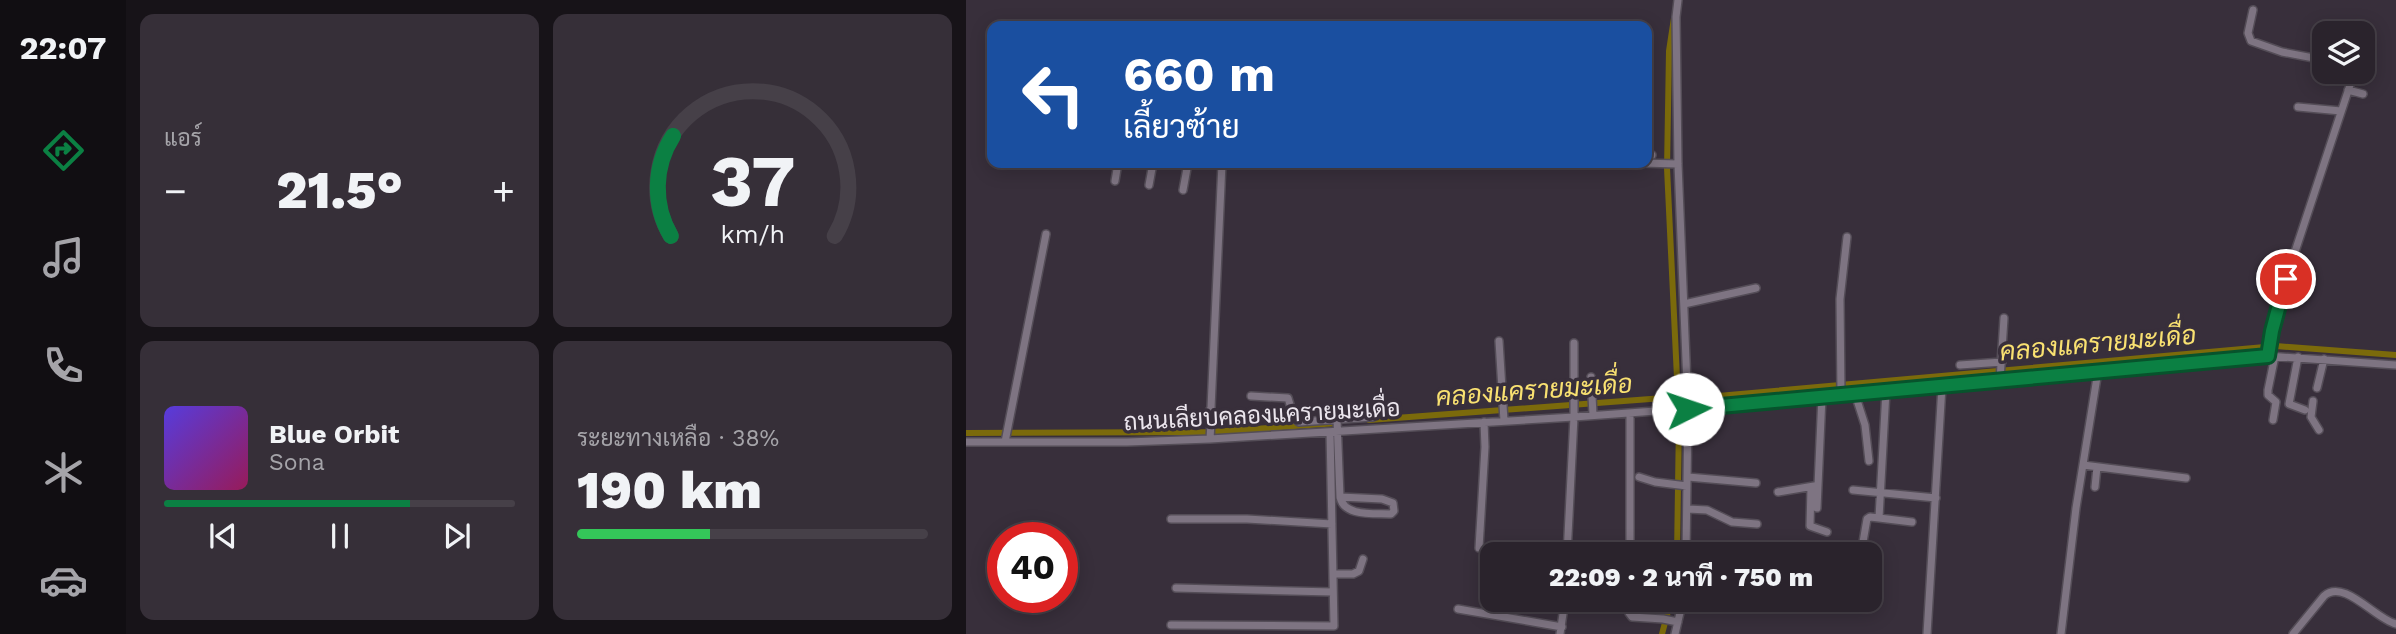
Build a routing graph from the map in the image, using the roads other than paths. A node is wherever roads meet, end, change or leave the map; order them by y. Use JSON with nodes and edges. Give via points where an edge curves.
{"nodes":[{"id":1,"x":1678,"y":0,"type":"edge"},
{"id":2,"x":2253,"y":10,"type":"dead end"},
{"id":3,"x":2312,"y":57,"type":"edge"},
{"id":4,"x":2349,"y":84,"type":"edge"},
{"id":5,"x":2348,"y":90,"type":"junction"},
{"id":6,"x":2363,"y":94,"type":"dead end"},
{"id":7,"x":2298,"y":107,"type":"dead end"},
{"id":8,"x":2342,"y":111,"type":"junction"},
{"id":9,"x":1652,"y":163,"type":"edge"},
{"id":10,"x":1674,"y":164,"type":"junction"},
{"id":11,"x":1117,"y":168,"type":"edge"},
{"id":12,"x":1152,"y":168,"type":"edge"},
{"id":13,"x":1187,"y":168,"type":"edge"},
{"id":14,"x":1222,"y":168,"type":"edge"},
{"id":15,"x":1115,"y":181,"type":"dead end"},
{"id":16,"x":1149,"y":185,"type":"dead end"},
{"id":17,"x":1183,"y":190,"type":"dead end"},
{"id":18,"x":1046,"y":234,"type":"dead end"},
{"id":19,"x":1847,"y":237,"type":"dead end"},
{"id":20,"x":1756,"y":288,"type":"dead end"},
{"id":21,"x":1684,"y":304,"type":"junction"},
{"id":22,"x":2004,"y":318,"type":"dead end"},
{"id":23,"x":1499,"y":341,"type":"dead end"},
{"id":24,"x":1574,"y":343,"type":"dead end"},
{"id":25,"x":2270,"y":352,"type":"junction"},
{"id":26,"x":2298,"y":357,"type":"junction"},
{"id":27,"x":2324,"y":359,"type":"junction"},
{"id":28,"x":1960,"y":365,"type":"dead end"},
{"id":29,"x":2396,"y":365,"type":"edge"},
{"id":30,"x":2001,"y":371,"type":"junction"},
{"id":31,"x":2098,"y":371,"type":"junction"},
{"id":32,"x":1591,"y":377,"type":"dead end"},
{"id":33,"x":1942,"y":386,"type":"junction"},
{"id":34,"x":2317,"y":388,"type":"dead end"},
{"id":35,"x":1841,"y":389,"type":"junction"},
{"id":36,"x":1886,"y":391,"type":"junction"},
{"id":37,"x":1855,"y":394,"type":"junction"},
{"id":38,"x":1251,"y":396,"type":"dead end"},
{"id":39,"x":1822,"y":396,"type":"junction"},
{"id":40,"x":2314,"y":401,"type":"dead end"},
{"id":41,"x":1684,"y":405,"type":"junction"},
{"id":42,"x":1592,"y":410,"type":"junction"},
{"id":43,"x":2305,"y":410,"type":"dead end"},
{"id":44,"x":1573,"y":411,"type":"junction"},
{"id":45,"x":1630,"y":413,"type":"junction"},
{"id":46,"x":1503,"y":415,"type":"junction"},
{"id":47,"x":1373,"y":416,"type":"dead end"},
{"id":48,"x":2273,"y":419,"type":"dead end"},
{"id":49,"x":1484,"y":422,"type":"junction"},
{"id":50,"x":1336,"y":427,"type":"junction"},
{"id":51,"x":2319,"y":430,"type":"dead end"},
{"id":52,"x":1211,"y":432,"type":"junction"},
{"id":53,"x":1006,"y":436,"type":"junction"},
{"id":54,"x":966,"y":442,"type":"edge"},
{"id":55,"x":1868,"y":461,"type":"dead end"},
{"id":56,"x":2083,"y":465,"type":"junction"},
{"id":57,"x":2097,"y":467,"type":"junction"},
{"id":58,"x":1639,"y":477,"type":"dead end"},
{"id":59,"x":1688,"y":477,"type":"junction"},
{"id":60,"x":2186,"y":478,"type":"dead end"},
{"id":61,"x":1756,"y":483,"type":"dead end"},
{"id":62,"x":1681,"y":486,"type":"junction"},
{"id":63,"x":1815,"y":486,"type":"junction"},
{"id":64,"x":2095,"y":486,"type":"dead end"},
{"id":65,"x":1853,"y":490,"type":"dead end"},
{"id":66,"x":1778,"y":492,"type":"dead end"},
{"id":67,"x":1881,"y":492,"type":"junction"},
{"id":68,"x":1340,"y":497,"type":"junction"},
{"id":69,"x":1361,"y":498,"type":"junction"},
{"id":70,"x":1936,"y":498,"type":"junction"},
{"id":71,"x":1817,"y":508,"type":"dead end"},
{"id":72,"x":1688,"y":509,"type":"junction"},
{"id":73,"x":1361,"y":512,"type":"junction"},
{"id":74,"x":1879,"y":518,"type":"junction"},
{"id":75,"x":1171,"y":519,"type":"dead end"},
{"id":76,"x":1912,"y":522,"type":"dead end"},
{"id":77,"x":1332,"y":524,"type":"junction"},
{"id":78,"x":1757,"y":524,"type":"dead end"},
{"id":79,"x":1827,"y":532,"type":"dead end"},
{"id":80,"x":1568,"y":542,"type":"edge"},
{"id":81,"x":1630,"y":542,"type":"edge"},
{"id":82,"x":1687,"y":542,"type":"edge"},
{"id":83,"x":1863,"y":542,"type":"dead end"},
{"id":84,"x":1479,"y":548,"type":"dead end"},
{"id":85,"x":1363,"y":559,"type":"dead end"},
{"id":86,"x":1333,"y":574,"type":"junction"},
{"id":87,"x":1176,"y":588,"type":"dead end"},
{"id":88,"x":1333,"y":592,"type":"junction"},
{"id":89,"x":1458,"y":609,"type":"dead end"},
{"id":90,"x":1563,"y":612,"type":"edge"},
{"id":91,"x":1629,"y":612,"type":"edge"},
{"id":92,"x":1676,"y":612,"type":"edge"},
{"id":93,"x":1671,"y":621,"type":"junction"},
{"id":94,"x":2396,"y":624,"type":"edge"},
{"id":95,"x":1171,"y":625,"type":"dead end"},
{"id":96,"x":1334,"y":630,"type":"edge"},
{"id":97,"x":1561,"y":631,"type":"edge"},
{"id":98,"x":1675,"y":634,"type":"edge"},
{"id":99,"x":1927,"y":634,"type":"edge"},
{"id":100,"x":2061,"y":634,"type":"edge"},
{"id":101,"x":2293,"y":634,"type":"edge"}],
"edges":[{"from":1,"to":10,"type":"street"},
{"from":2,"to":3,"type":"street","via":[[2248,33],[2251,41]]},
{"from":4,"to":5,"type":"street"},
{"from":5,"to":6,"type":"street"},
{"from":5,"to":8,"type":"street"},
{"from":7,"to":8,"type":"street"},
{"from":8,"to":25,"type":"street","via":[[2286,279]]},
{"from":9,"to":10,"type":"street"},
{"from":10,"to":21,"type":"street"},
{"from":11,"to":15,"type":"street"},
{"from":12,"to":16,"type":"street"},
{"from":13,"to":17,"type":"street"},
{"from":14,"to":52,"type":"street"},
{"from":18,"to":53,"type":"street"},
{"from":19,"to":35,"type":"street","via":[[1840,299]]},
{"from":20,"to":21,"type":"street"},
{"from":21,"to":41,"type":"street"},
{"from":22,"to":30,"type":"street"},
{"from":23,"to":46,"type":"street"},
{"from":24,"to":44,"type":"street"},
{"from":25,"to":26,"type":"street","name":"ถนนเลียบคลองแครายมะเดื่อ"},
{"from":25,"to":31,"type":"street","name":"ถนนเลียบคลองแครายมะเดื่อ"},
{"from":25,"to":48,"type":"street","via":[[2268,395],[2276,402]]},
{"from":26,"to":27,"type":"street","name":"ถนนเลียบคลองแครายมะเดื่อ"},
{"from":26,"to":43,"type":"street","via":[[2289,404]]},
{"from":27,"to":29,"type":"street","name":"ถนนเลียบคลองแครายมะเดื่อ"},
{"from":27,"to":34,"type":"street"},
{"from":28,"to":30,"type":"street"},
{"from":30,"to":31,"type":"street","name":"ถนนเลียบคลองแครายมะเดื่อ"},
{"from":30,"to":33,"type":"street","name":"ถนนเลียบคลองแครายมะเดื่อ"},
{"from":31,"to":56,"type":"street"},
{"from":32,"to":42,"type":"street"},
{"from":33,"to":36,"type":"street","name":"ถนนเลียบคลองแครายมะเดื่อ"},
{"from":33,"to":70,"type":"street"},
{"from":35,"to":37,"type":"street","name":"ถนนเลียบคลองแครายมะเดื่อ"},
{"from":35,"to":39,"type":"street","name":"ถนนเลียบคลองแครายมะเดื่อ"},
{"from":36,"to":37,"type":"street","name":"ถนนเลียบคลองแครายมะเดื่อ"},
{"from":36,"to":67,"type":"street"},
{"from":37,"to":55,"type":"street","via":[[1865,425]]},
{"from":38,"to":50,"type":"street","via":[[1288,398],[1296,421]]},
{"from":39,"to":41,"type":"street","name":"ถนนเลียบคลองแครายมะเดื่อ"},
{"from":39,"to":63,"type":"street"},
{"from":40,"to":51,"type":"street","via":[[2311,417]]},
{"from":41,"to":45,"type":"street","name":"ถนนเลียบคลองแครายมะเดื่อ"},
{"from":41,"to":59,"type":"street"},
{"from":42,"to":44,"type":"street","name":"ถนนเลียบคลองแครายมะเดื่อ"},
{"from":42,"to":45,"type":"street","name":"ถนนเลียบคลองแครายมะเดื่อ"},
{"from":44,"to":46,"type":"street","name":"ถนนเลียบคลองแครายมะเดื่อ"},
{"from":44,"to":80,"type":"street"},
{"from":45,"to":81,"type":"street"},
{"from":46,"to":49,"type":"street","name":"ถนนเลียบคลองแครายมะเดื่อ"},
{"from":47,"to":50,"type":"street"},
{"from":49,"to":50,"type":"street","name":"ถนนเลียบคลองแครายมะเดื่อ"},
{"from":49,"to":84,"type":"street"},
{"from":50,"to":52,"type":"street","name":"ถนนเลียบคลองแครายมะเดื่อ"},
{"from":50,"to":68,"type":"street"},
{"from":50,"to":77,"type":"street"},
{"from":52,"to":53,"type":"street","name":"ถนนเลียบคลองแครายมะเดื่อ"},
{"from":53,"to":54,"type":"street","name":"ถนนเลียบคลองแครายมะเดื่อ"},
{"from":56,"to":57,"type":"street"},
{"from":56,"to":100,"type":"street"},
{"from":57,"to":60,"type":"street"},
{"from":57,"to":64,"type":"street"},
{"from":58,"to":62,"type":"street"},
{"from":59,"to":61,"type":"street"},
{"from":59,"to":62,"type":"street"},
{"from":62,"to":72,"type":"street"},
{"from":63,"to":66,"type":"street"},
{"from":63,"to":71,"type":"street"},
{"from":63,"to":79,"type":"street","via":[[1810,526]]},
{"from":65,"to":67,"type":"street"},
{"from":67,"to":70,"type":"street"},
{"from":67,"to":74,"type":"street"},
{"from":68,"to":69,"type":"street"},
{"from":68,"to":73,"type":"street","via":[[1347,509]]},
{"from":69,"to":73,"type":"street"},
{"from":69,"to":73,"type":"street","via":[[1382,499],[1395,506],[1391,514]]},
{"from":70,"to":99,"type":"street"},
{"from":72,"to":78,"type":"street"},
{"from":72,"to":82,"type":"street"},
{"from":74,"to":76,"type":"street"},
{"from":74,"to":83,"type":"street","via":[[1867,519]]},
{"from":75,"to":77,"type":"street"},
{"from":77,"to":86,"type":"street"},
{"from":85,"to":86,"type":"street","via":[[1353,574]]},
{"from":86,"to":88,"type":"street"},
{"from":87,"to":88,"type":"street"},
{"from":88,"to":96,"type":"street"},
{"from":89,"to":97,"type":"street"},
{"from":90,"to":97,"type":"street"},
{"from":91,"to":93,"type":"street","via":[[1632,617]]},
{"from":92,"to":93,"type":"street"},
{"from":93,"to":98,"type":"street"},
{"from":94,"to":101,"type":"street","via":[[2337,591],[2328,592]]},
{"from":95,"to":96,"type":"street"}]}
